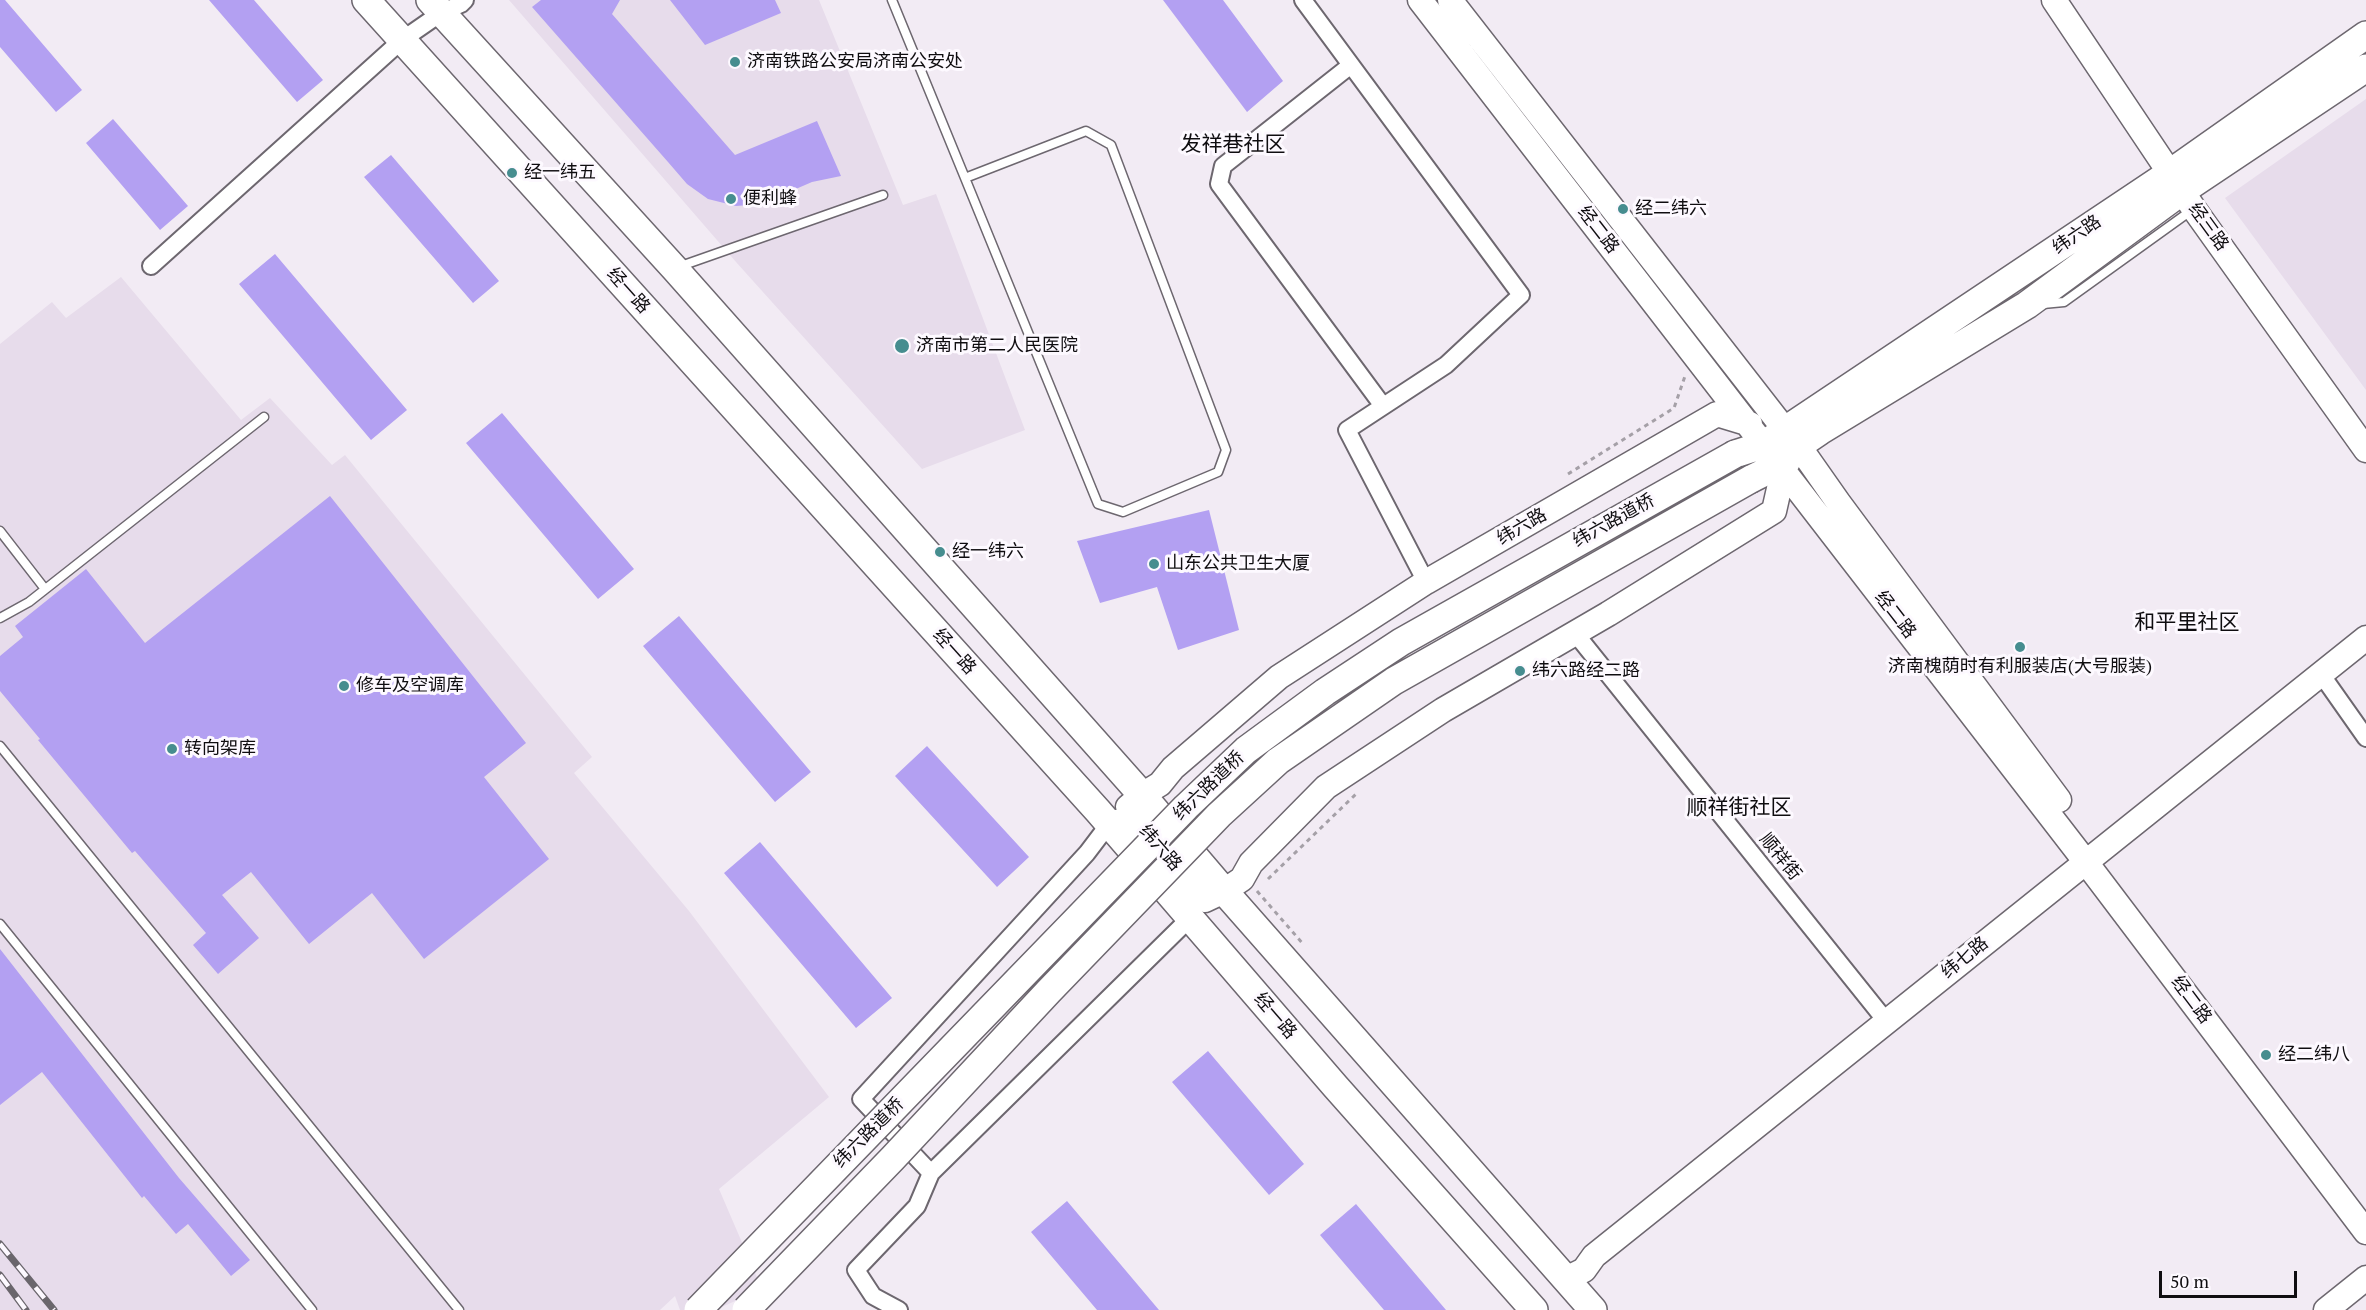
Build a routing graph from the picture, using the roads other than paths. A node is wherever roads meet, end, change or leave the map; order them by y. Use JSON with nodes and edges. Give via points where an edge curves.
{"nodes":[{"id":1,"x":366,"y":0,"type":"edge"},
{"id":2,"x":465,"y":0,"type":"edge"},
{"id":3,"x":892,"y":0,"type":"edge"},
{"id":4,"x":1303,"y":0,"type":"edge"},
{"id":5,"x":1420,"y":0,"type":"edge"},
{"id":6,"x":2054,"y":0,"type":"edge"},
{"id":7,"x":435,"y":6,"type":"edge"},
{"id":8,"x":1453,"y":7,"type":"edge"},
{"id":9,"x":2366,"y":35,"type":"edge"},
{"id":10,"x":402,"y":40,"type":"junction"},
{"id":11,"x":1351,"y":65,"type":"junction"},
{"id":12,"x":2366,"y":68,"type":"edge"},
{"id":13,"x":965,"y":178,"type":"junction"},
{"id":14,"x":2182,"y":191,"type":"junction"},
{"id":15,"x":883,"y":195,"type":"dead end"},
{"id":16,"x":151,"y":266,"type":"dead end"},
{"id":17,"x":675,"y":268,"type":"junction"},
{"id":18,"x":1383,"y":406,"type":"junction"},
{"id":19,"x":264,"y":417,"type":"dead end"},
{"id":20,"x":1776,"y":446,"type":"junction"},
{"id":21,"x":2366,"y":450,"type":"edge"},
{"id":22,"x":1735,"y":454,"type":"joint"},
{"id":23,"x":1751,"y":479,"type":"joint"},
{"id":24,"x":0,"y":531,"type":"edge"},
{"id":25,"x":1426,"y":582,"type":"junction"},
{"id":26,"x":45,"y":589,"type":"junction"},
{"id":27,"x":0,"y":618,"type":"edge"},
{"id":28,"x":1575,"y":633,"type":"junction"},
{"id":29,"x":2366,"y":638,"type":"edge"},
{"id":30,"x":2320,"y":674,"type":"junction"},
{"id":31,"x":2366,"y":738,"type":"edge"},
{"id":32,"x":0,"y":746,"type":"edge"},
{"id":33,"x":1142,"y":795,"type":"junction"},
{"id":34,"x":1109,"y":824,"type":"junction"},
{"id":35,"x":2091,"y":856,"type":"junction"},
{"id":36,"x":1231,"y":899,"type":"junction"},
{"id":37,"x":1190,"y":918,"type":"junction"},
{"id":38,"x":0,"y":924,"type":"edge"},
{"id":39,"x":1886,"y":1022,"type":"junction"},
{"id":40,"x":931,"y":1173,"type":"junction"},
{"id":41,"x":2366,"y":1207,"type":"edge"},
{"id":42,"x":2366,"y":1232,"type":"edge"},
{"id":43,"x":2366,"y":1278,"type":"edge"},
{"id":44,"x":1566,"y":1279,"type":"junction"},
{"id":45,"x":312,"y":1310,"type":"edge"},
{"id":46,"x":459,"y":1310,"type":"edge"},
{"id":47,"x":698,"y":1310,"type":"edge"},
{"id":48,"x":746,"y":1310,"type":"edge"},
{"id":49,"x":899,"y":1310,"type":"edge"},
{"id":50,"x":1534,"y":1310,"type":"edge"},
{"id":51,"x":1593,"y":1310,"type":"edge"},
{"id":52,"x":2326,"y":1310,"type":"edge"}],
"edges":[{"from":1,"to":10,"type":"main road","name":"经一路"},
{"from":2,"to":7,"type":"street","via":[[461,4]]},
{"from":3,"to":13,"type":"lane"},
{"from":4,"to":11,"type":"street"},
{"from":5,"to":8,"type":"street","name":"经二路"},
{"from":6,"to":14,"type":"street","name":"经三路"},
{"from":7,"to":10,"type":"street"},
{"from":7,"to":17,"type":"main road"},
{"from":8,"to":20,"type":"street","name":"经二路"},
{"from":8,"to":20,"type":"street","name":"经二路"},
{"from":9,"to":14,"type":"main road","name":"纬六路"},
{"from":10,"to":16,"type":"street"},
{"from":10,"to":34,"type":"main road","name":"经一路"},
{"from":11,"to":18,"type":"street","via":[[1223,166],[1220,184]]},
{"from":11,"to":18,"type":"street","via":[[1521,295],[1446,365]]},
{"from":12,"to":14,"type":"main road","name":"纬六路"},
{"from":13,"to":13,"type":"lane","via":[[1086,131],[1111,145],[1226,450],[1218,472],[1123,513],[1098,504]]},
{"from":14,"to":20,"type":"main road","name":"纬六路"},
{"from":14,"to":20,"type":"main road","name":"纬六路","via":[[2027,305]]},
{"from":14,"to":21,"type":"street","name":"经三路"},
{"from":15,"to":17,"type":"lane"},
{"from":17,"to":33,"type":"main road"},
{"from":18,"to":25,"type":"street","via":[[1347,430]]},
{"from":19,"to":26,"type":"lane"},
{"from":20,"to":22,"type":"main road","name":"纬六路"},
{"from":20,"to":23,"type":"main road","name":"纬六路","via":[[1764,472]]},
{"from":20,"to":25,"type":"street","name":"纬六路","via":[[1717,414]]},
{"from":20,"to":28,"type":"street","via":[[1774,511]]},
{"from":20,"to":35,"type":"street","name":"经二路","via":[[1838,502]]},
{"from":22,"to":47,"type":"main road","name":"纬六路道桥","bridge":true,"via":[[1401,642],[1246,750],[1186,807]]},
{"from":23,"to":48,"type":"main road","name":"纬六路道桥","bridge":true,"via":[[1394,681],[1278,761],[1218,815]]},
{"from":24,"to":26,"type":"lane"},
{"from":25,"to":33,"type":"street","name":"纬六路","via":[[1279,677],[1173,768],[1160,784]]},
{"from":26,"to":27,"type":"lane"},
{"from":28,"to":36,"type":"street","via":[[1443,710],[1326,787],[1251,863]]},
{"from":28,"to":39,"type":"street","name":"顺祥街"},
{"from":29,"to":30,"type":"street","name":"纬七路"},
{"from":30,"to":31,"type":"street"},
{"from":30,"to":35,"type":"street","name":"纬七路"},
{"from":32,"to":46,"type":"lane"},
{"from":33,"to":34,"type":"street","name":"纬六路"},
{"from":33,"to":36,"type":"main road"},
{"from":34,"to":36,"type":"street","name":"纬六路","via":[[1134,818],[1205,900]]},
{"from":34,"to":37,"type":"main road","name":"经一路"},
{"from":34,"to":40,"type":"street","via":[[1087,853],[861,1099]]},
{"from":35,"to":39,"type":"street","name":"纬七路"},
{"from":35,"to":41,"type":"street","name":"经二路"},
{"from":35,"to":42,"type":"street","name":"经二路"},
{"from":36,"to":44,"type":"main road"},
{"from":37,"to":40,"type":"street"},
{"from":37,"to":50,"type":"main road","name":"经一路"},
{"from":38,"to":45,"type":"lane"},
{"from":39,"to":44,"type":"street","name":"纬七路","via":[[1594,1256],[1584,1270]]},
{"from":40,"to":49,"type":"street","via":[[917,1206],[856,1270],[873,1296]]},
{"from":43,"to":52,"type":"street"},
{"from":44,"to":51,"type":"main road"}]}
